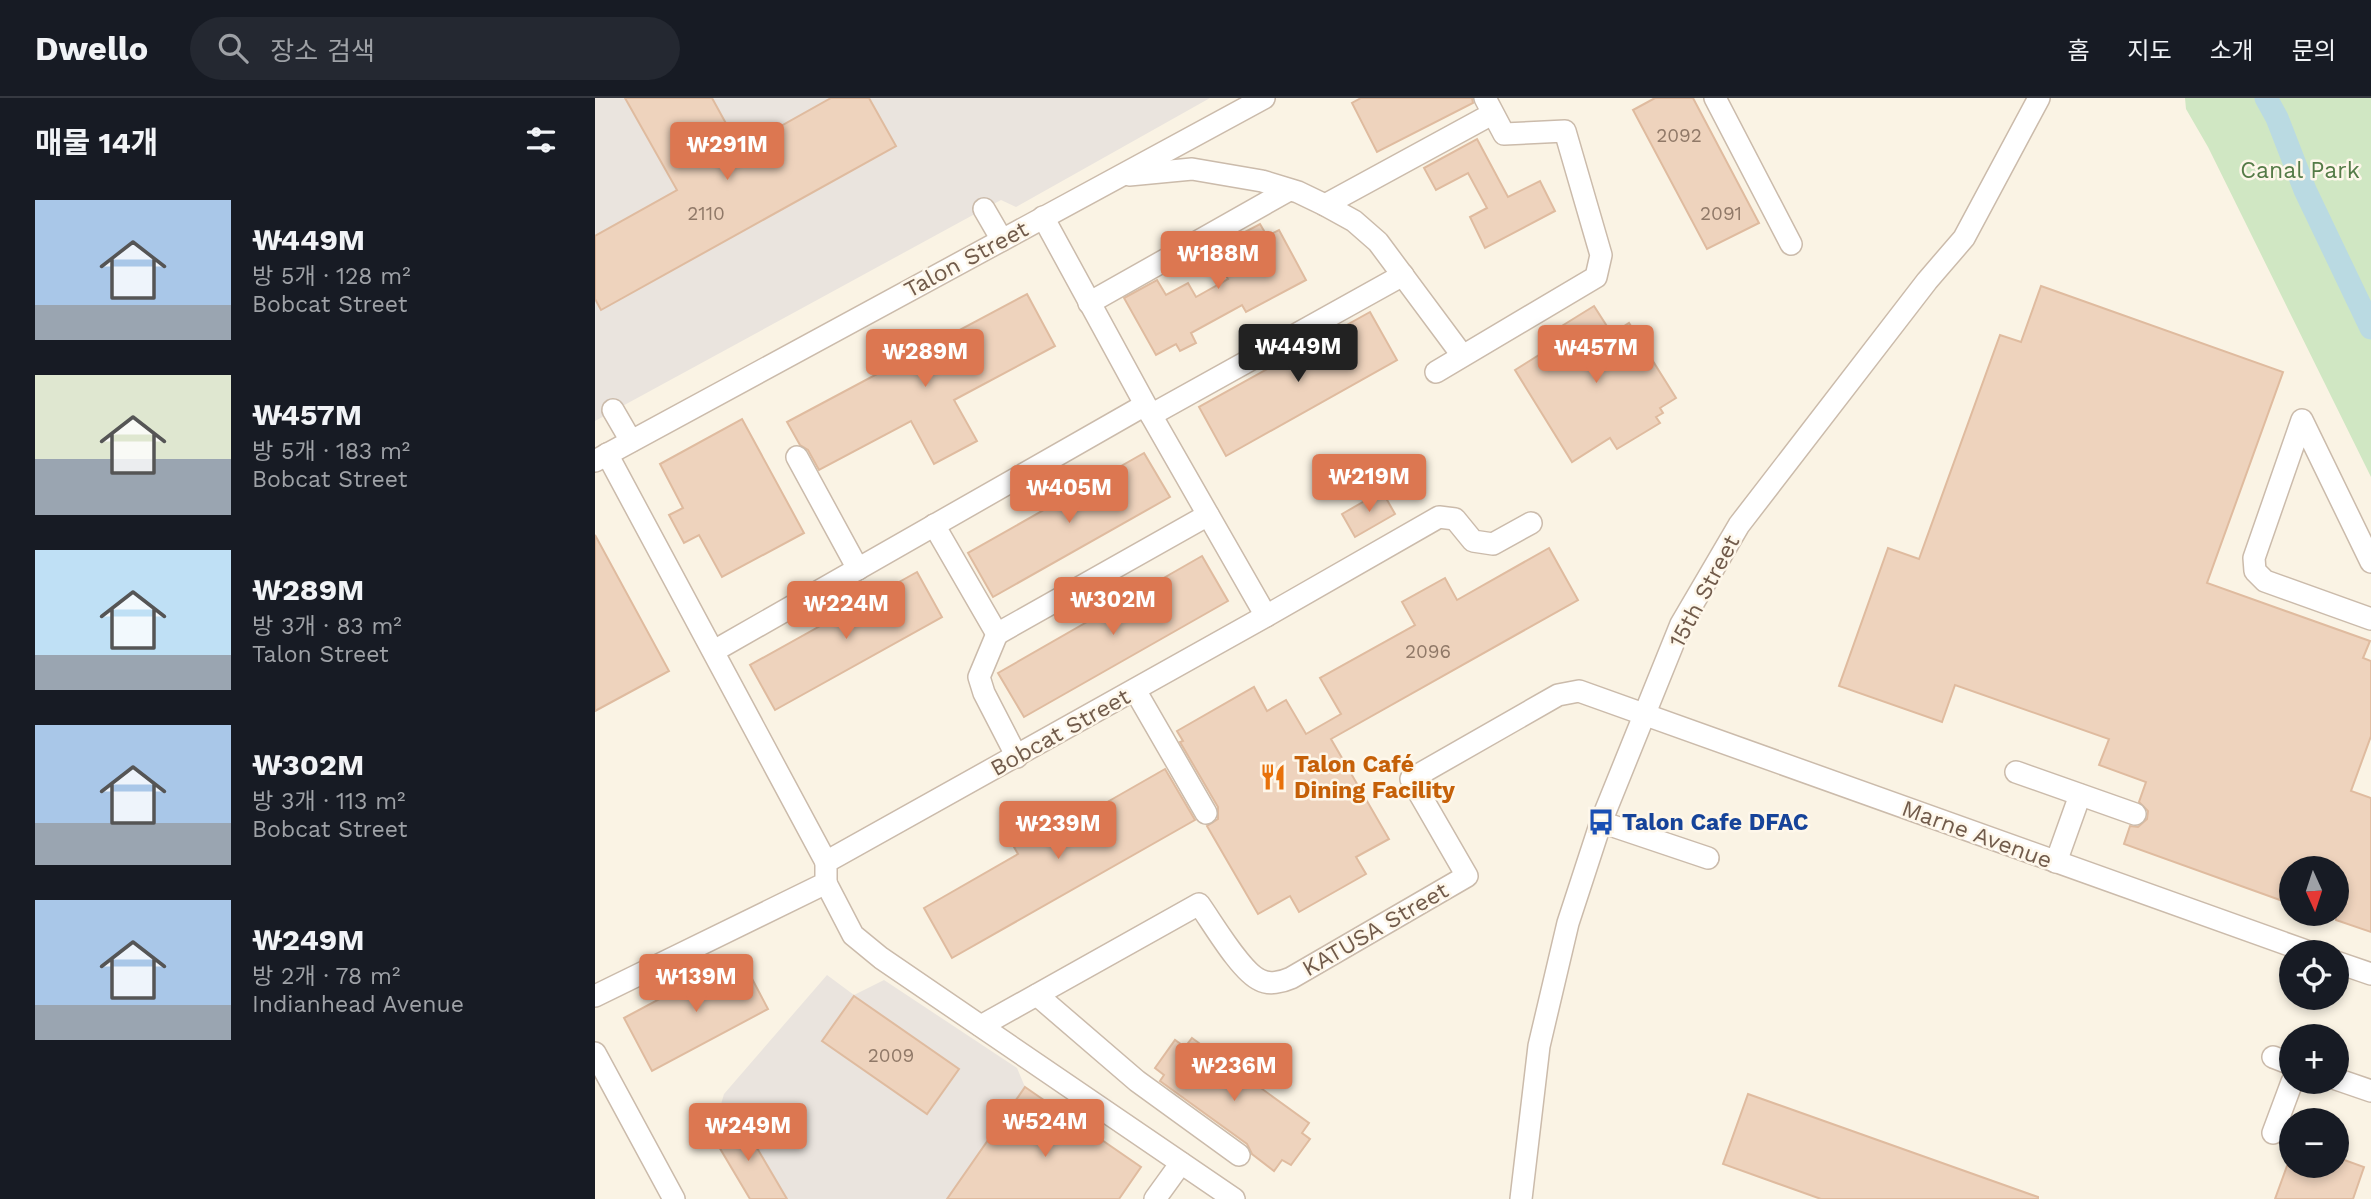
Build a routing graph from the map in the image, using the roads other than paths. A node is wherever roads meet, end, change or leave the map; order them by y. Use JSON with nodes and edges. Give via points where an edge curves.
{"nodes":[{"id":1,"x":1264,"y":98,"type":"edge"},
{"id":2,"x":1715,"y":98,"type":"edge"},
{"id":3,"x":2039,"y":98,"type":"edge"},
{"id":4,"x":1489,"y":106,"type":"edge"},
{"id":5,"x":1120,"y":176,"type":"junction"},
{"id":6,"x":1289,"y":190,"type":"junction"},
{"id":7,"x":1325,"y":205,"type":"junction"},
{"id":8,"x":984,"y":209,"type":"dead end"},
{"id":9,"x":1043,"y":218,"type":"junction"},
{"id":10,"x":1002,"y":240,"type":"junction"},
{"id":11,"x":1791,"y":244,"type":"dead end"},
{"id":12,"x":1403,"y":275,"type":"junction"},
{"id":13,"x":1089,"y":303,"type":"junction"},
{"id":14,"x":1462,"y":355,"type":"junction"},
{"id":15,"x":1436,"y":372,"type":"dead end"},
{"id":16,"x":613,"y":410,"type":"dead end"},
{"id":17,"x":1148,"y":410,"type":"junction"},
{"id":18,"x":631,"y":441,"type":"junction"},
{"id":19,"x":601,"y":457,"type":"edge"},
{"id":20,"x":797,"y":457,"type":"dead end"},
{"id":21,"x":1208,"y":515,"type":"junction"},
{"id":22,"x":1531,"y":523,"type":"dead end"},
{"id":23,"x":935,"y":525,"type":"junction"},
{"id":24,"x":2371,"y":562,"type":"edge"},
{"id":25,"x":858,"y":569,"type":"junction"},
{"id":26,"x":1266,"y":616,"type":"junction"},
{"id":27,"x":2371,"y":619,"type":"edge"},
{"id":28,"x":997,"y":634,"type":"junction"},
{"id":29,"x":714,"y":651,"type":"junction"},
{"id":30,"x":1135,"y":690,"type":"junction"},
{"id":31,"x":1645,"y":716,"type":"junction"},
{"id":32,"x":1017,"y":757,"type":"junction"},
{"id":33,"x":2016,"y":772,"type":"dead end"},
{"id":34,"x":2080,"y":795,"type":"junction"},
{"id":35,"x":1206,"y":813,"type":"dead end"},
{"id":36,"x":2135,"y":814,"type":"dead end"},
{"id":37,"x":1601,"y":822,"type":"junction"},
{"id":38,"x":1708,"y":858,"type":"dead end"},
{"id":39,"x":2056,"y":862,"type":"junction"},
{"id":40,"x":826,"y":873,"type":"junction"},
{"id":41,"x":2279,"y":941,"type":"edge"},
{"id":42,"x":2349,"y":966,"type":"edge"},
{"id":43,"x":2371,"y":974,"type":"edge"},
{"id":44,"x":1037,"y":995,"type":"junction"},
{"id":45,"x":595,"y":996,"type":"edge"},
{"id":46,"x":981,"y":1026,"type":"junction"},
{"id":47,"x":595,"y":1053,"type":"edge"},
{"id":48,"x":2349,"y":1083,"type":"edge"},
{"id":49,"x":2371,"y":1091,"type":"edge"},
{"id":50,"x":2288,"y":1094,"type":"edge"},
{"id":51,"x":2273,"y":1133,"type":"dead end"},
{"id":52,"x":1239,"y":1155,"type":"dead end"},
{"id":53,"x":1181,"y":1163,"type":"junction"},
{"id":54,"x":674,"y":1199,"type":"edge"},
{"id":55,"x":1155,"y":1199,"type":"edge"},
{"id":56,"x":1234,"y":1199,"type":"edge"},
{"id":57,"x":1521,"y":1199,"type":"edge"}],
"edges":[{"from":1,"to":5,"type":"street","name":"Talon Street"},
{"from":2,"to":11,"type":"street"},
{"from":3,"to":31,"type":"street","name":"15th Street","via":[[1964,238],[1739,525],[1681,624]]},
{"from":4,"to":7,"type":"street"},
{"from":4,"to":14,"type":"street","via":[[1504,134],[1565,131],[1601,255],[1596,277]]},
{"from":5,"to":6,"type":"street","via":[[1192,169]]},
{"from":5,"to":9,"type":"street","name":"Talon Street"},
{"from":6,"to":7,"type":"street"},
{"from":6,"to":13,"type":"street"},
{"from":7,"to":12,"type":"street","via":[[1354,221]]},
{"from":8,"to":10,"type":"street"},
{"from":9,"to":10,"type":"street","name":"Talon Street"},
{"from":9,"to":13,"type":"street"},
{"from":10,"to":18,"type":"street","name":"Talon Street"},
{"from":12,"to":14,"type":"street"},
{"from":12,"to":17,"type":"street"},
{"from":13,"to":17,"type":"street"},
{"from":14,"to":15,"type":"street"},
{"from":16,"to":18,"type":"street"},
{"from":17,"to":21,"type":"street"},
{"from":17,"to":23,"type":"street"},
{"from":18,"to":19,"type":"street","name":"Talon Street"},
{"from":19,"to":29,"type":"street"},
{"from":20,"to":25,"type":"street"},
{"from":21,"to":26,"type":"street"},
{"from":21,"to":28,"type":"street"},
{"from":22,"to":26,"type":"street","name":"Bobcat Street","via":[[1493,544],[1473,541],[1455,519],[1439,517]]},
{"from":23,"to":25,"type":"street"},
{"from":23,"to":28,"type":"street"},
{"from":24,"to":27,"type":"street","via":[[2302,420],[2254,558],[2255,571],[2265,581]]},
{"from":25,"to":29,"type":"street"},
{"from":26,"to":30,"type":"street","name":"Bobcat Street"},
{"from":28,"to":32,"type":"street","via":[[979,677]]},
{"from":29,"to":40,"type":"street"},
{"from":30,"to":32,"type":"street","name":"Bobcat Street"},
{"from":30,"to":35,"type":"street"},
{"from":31,"to":37,"type":"street","name":"15th Street"},
{"from":31,"to":39,"type":"street","name":"Marne Avenue"},
{"from":31,"to":44,"type":"street","name":"KATUSA Street","via":[[1580,691],[1557,695],[1411,779],[1467,876],[1283,982],[1261,982],[1248,972],[1199,904]]},
{"from":32,"to":40,"type":"street","name":"Bobcat Street"},
{"from":33,"to":34,"type":"street"},
{"from":34,"to":36,"type":"street"},
{"from":34,"to":39,"type":"street"},
{"from":37,"to":38,"type":"street"},
{"from":37,"to":57,"type":"street","name":"15th Street","via":[[1568,923],[1539,1046]]},
{"from":39,"to":41,"type":"street","name":"Marne Avenue"},
{"from":40,"to":45,"type":"street","name":"Bobcat Street"},
{"from":40,"to":46,"type":"street","via":[[853,935]]},
{"from":42,"to":43,"type":"street"},
{"from":44,"to":46,"type":"street","name":"KATUSA Street"},
{"from":44,"to":52,"type":"street","via":[[1137,1081]]},
{"from":46,"to":53,"type":"street"},
{"from":47,"to":54,"type":"street"},
{"from":48,"to":49,"type":"street"},
{"from":50,"to":51,"type":"street"},
{"from":53,"to":55,"type":"street"},
{"from":53,"to":56,"type":"street"}]}
